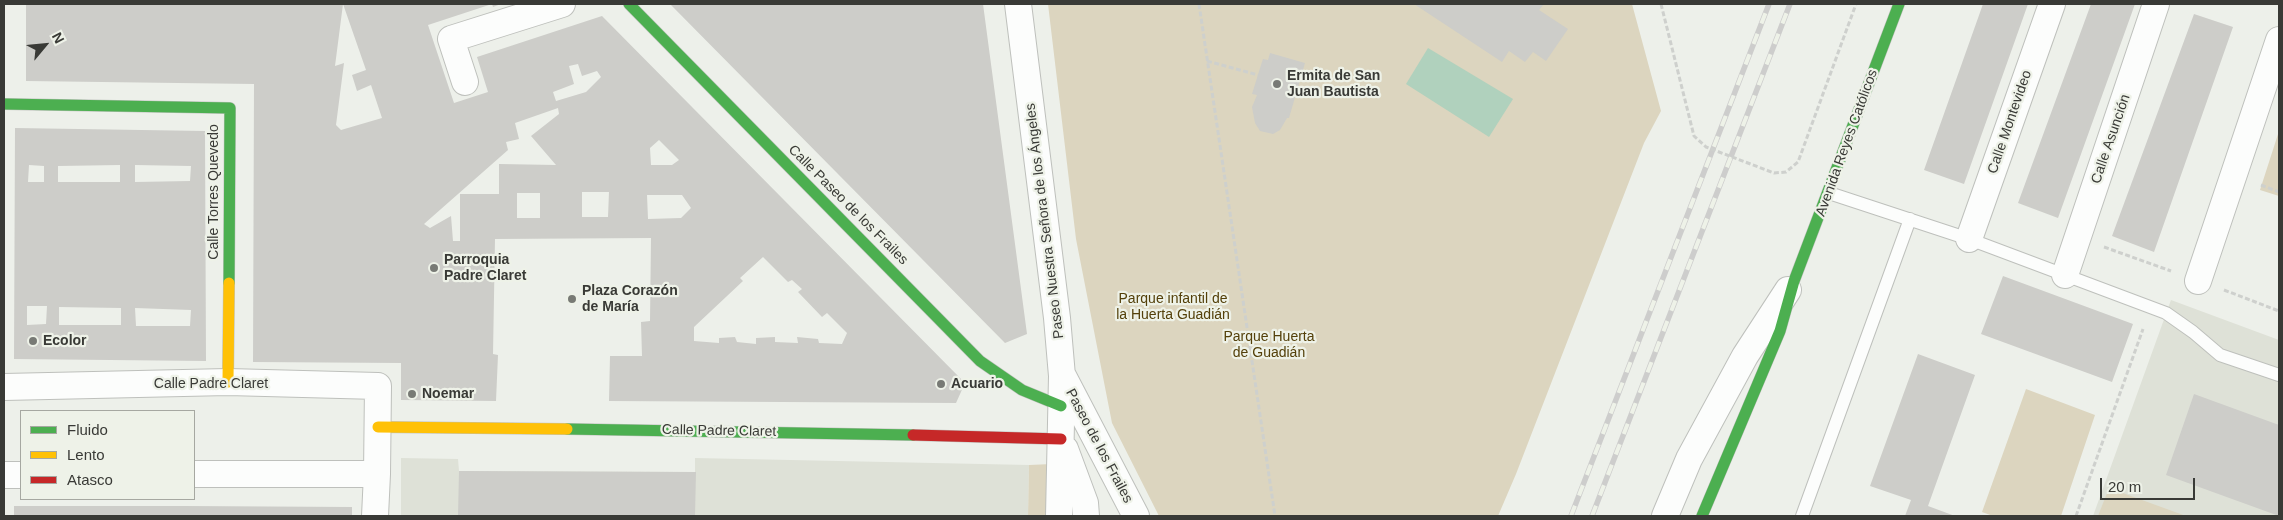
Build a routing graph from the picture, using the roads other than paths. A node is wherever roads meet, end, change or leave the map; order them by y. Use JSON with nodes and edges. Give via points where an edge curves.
{"nodes":[{"id":1,"x":562,"y":4,"type":"edge"},
{"id":2,"x":629,"y":4,"type":"edge"},
{"id":3,"x":1018,"y":4,"type":"edge"},
{"id":4,"x":1899,"y":4,"type":"edge"},
{"id":5,"x":2052,"y":4,"type":"edge"},
{"id":6,"x":2156,"y":4,"type":"edge"},
{"id":7,"x":2279,"y":40,"type":"edge"},
{"id":8,"x":465,"y":82,"type":"dead end"},
{"id":9,"x":4,"y":104,"type":"edge"},
{"id":10,"x":1829,"y":193,"type":"junction"},
{"id":11,"x":1910,"y":219,"type":"junction"},
{"id":12,"x":1969,"y":239,"type":"junction"},
{"id":13,"x":2065,"y":275,"type":"junction"},
{"id":14,"x":1794,"y":281,"type":"junction"},
{"id":15,"x":2198,"y":281,"type":"dead end"},
{"id":16,"x":2279,"y":375,"type":"edge"},
{"id":17,"x":1062,"y":376,"type":"junction"},
{"id":18,"x":228,"y":382,"type":"junction"},
{"id":19,"x":4,"y":387,"type":"edge"},
{"id":20,"x":1061,"y":406,"type":"junction"},
{"id":21,"x":378,"y":427,"type":"junction"},
{"id":22,"x":1061,"y":439,"type":"junction"},
{"id":23,"x":195,"y":474,"type":"edge"},
{"id":24,"x":377,"y":474,"type":"junction"},
{"id":25,"x":4,"y":475,"type":"edge"},
{"id":26,"x":20,"y":475,"type":"edge"},
{"id":27,"x":375,"y":516,"type":"edge"},
{"id":28,"x":1059,"y":516,"type":"edge"},
{"id":29,"x":1086,"y":516,"type":"edge"},
{"id":30,"x":1136,"y":516,"type":"edge"},
{"id":31,"x":1664,"y":516,"type":"edge"},
{"id":32,"x":1702,"y":516,"type":"edge"},
{"id":33,"x":1802,"y":516,"type":"edge"}],
"edges":[{"from":1,"to":8,"type":"street","via":[[451,39]]},
{"from":2,"to":20,"type":"street","name":"Calle Paseo de los Frailes","via":[[980,360],[1022,390]]},
{"from":3,"to":17,"type":"street","name":"Paseo Nuestra Señora de los Ángeles"},
{"from":4,"to":10,"type":"street","name":"Avenida Reyes Católicos"},
{"from":5,"to":12,"type":"street","name":"Calle Montevideo"},
{"from":6,"to":13,"type":"street","name":"Calle Asunción"},
{"from":7,"to":15,"type":"street"},
{"from":9,"to":18,"type":"street","name":"Calle Torres Quevedo","via":[[230,108]]},
{"from":10,"to":11,"type":"lane"},
{"from":10,"to":14,"type":"street","name":"Avenida Reyes Católicos"},
{"from":11,"to":12,"type":"lane"},
{"from":11,"to":33,"type":"lane"},
{"from":12,"to":13,"type":"lane"},
{"from":13,"to":16,"type":"lane","via":[[2166,313],[2220,355]]},
{"from":14,"to":31,"type":"street","name":"Avenida Reyes Católicos","via":[[1745,356],[1689,459]]},
{"from":14,"to":32,"type":"street","name":"Avenida Reyes Católicos","via":[[1780,331]]},
{"from":17,"to":20,"type":"street","name":"Paseo Nuestra Señora de los Ángeles"},
{"from":17,"to":30,"type":"street","name":"Paseo de los Frailes"},
{"from":18,"to":19,"type":"street","name":"Calle Padre Claret"},
{"from":18,"to":21,"type":"street","name":"Calle Padre Claret","via":[[378,386]]},
{"from":20,"to":22,"type":"street","name":"Paseo Nuestra Señora de los Ángeles"},
{"from":21,"to":22,"type":"street","name":"Calle Padre Claret"},
{"from":21,"to":24,"type":"street","name":"Calle Padre Claret"},
{"from":22,"to":28,"type":"street","name":"Paseo Nuestra Señora de los Ángeles"},
{"from":22,"to":29,"type":"street","name":"Paseo Nuestra Señora de los Ángeles","via":[[1085,503]]},
{"from":23,"to":24,"type":"street"},
{"from":24,"to":27,"type":"street","name":"Calle Padre Claret"},
{"from":25,"to":26,"type":"street"}]}
